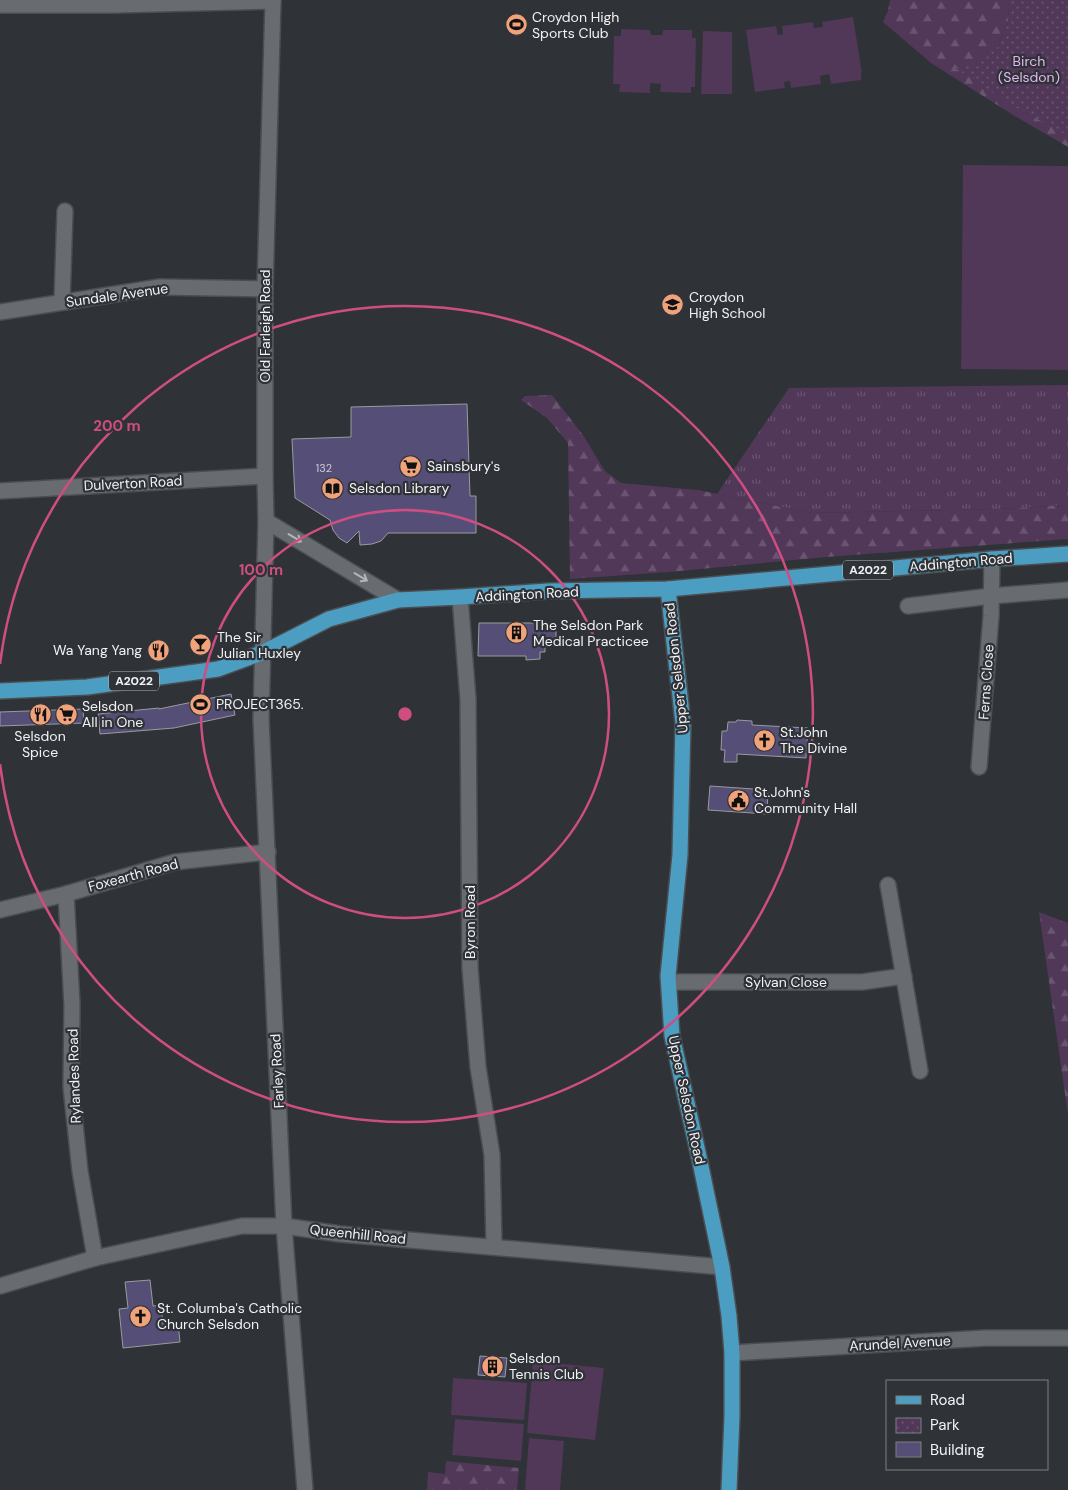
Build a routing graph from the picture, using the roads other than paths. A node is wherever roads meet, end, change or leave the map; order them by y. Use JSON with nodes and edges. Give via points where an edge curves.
{"nodes":[{"id":1,"x":273,"y":0,"type":"edge"},
{"id":2,"x":0,"y":5,"type":"edge"},
{"id":3,"x":65,"y":211,"type":"dead end"},
{"id":4,"x":265,"y":289,"type":"junction"},
{"id":5,"x":62,"y":302,"type":"junction"},
{"id":6,"x":0,"y":312,"type":"edge"},
{"id":7,"x":265,"y":476,"type":"junction"},
{"id":8,"x":0,"y":490,"type":"edge"},
{"id":9,"x":266,"y":521,"type":"junction"},
{"id":10,"x":1068,"y":554,"type":"edge"},
{"id":11,"x":992,"y":559,"type":"junction"},
{"id":12,"x":668,"y":589,"type":"junction"},
{"id":13,"x":1068,"y":590,"type":"edge"},
{"id":14,"x":991,"y":596,"type":"junction"},
{"id":15,"x":460,"y":597,"type":"junction"},
{"id":16,"x":398,"y":600,"type":"junction"},
{"id":17,"x":908,"y":606,"type":"dead end"},
{"id":18,"x":264,"y":652,"type":"junction"},
{"id":19,"x":0,"y":691,"type":"edge"},
{"id":20,"x":980,"y":767,"type":"dead end"},
{"id":21,"x":268,"y":852,"type":"junction"},
{"id":22,"x":888,"y":884,"type":"dead end"},
{"id":23,"x":66,"y":894,"type":"junction"},
{"id":24,"x":0,"y":910,"type":"edge"},
{"id":25,"x":904,"y":976,"type":"junction"},
{"id":26,"x":668,"y":982,"type":"junction"},
{"id":27,"x":920,"y":1071,"type":"dead end"},
{"id":28,"x":284,"y":1226,"type":"junction"},
{"id":29,"x":494,"y":1246,"type":"junction"},
{"id":30,"x":95,"y":1258,"type":"junction"},
{"id":31,"x":722,"y":1267,"type":"junction"},
{"id":32,"x":0,"y":1286,"type":"edge"},
{"id":33,"x":1068,"y":1338,"type":"edge"},
{"id":34,"x":732,"y":1353,"type":"junction"},
{"id":35,"x":304,"y":1490,"type":"edge"},
{"id":36,"x":729,"y":1490,"type":"edge"}],
"edges":[{"from":1,"to":2,"type":"street"},
{"from":1,"to":4,"type":"street","name":"Old Farleigh Road"},
{"from":3,"to":5,"type":"street"},
{"from":4,"to":5,"type":"street","name":"Sundale Avenue","via":[[160,287]]},
{"from":4,"to":7,"type":"street","name":"Old Farleigh Road"},
{"from":5,"to":6,"type":"street","name":"Sundale Avenue"},
{"from":7,"to":8,"type":"street","name":"Dulverton Road"},
{"from":7,"to":9,"type":"street","name":"Old Farleigh Road"},
{"from":9,"to":16,"type":"street","one_way":true},
{"from":9,"to":18,"type":"street","name":"Old Farleigh Road"},
{"from":10,"to":11,"type":"main road","name":"Addington Road","number":"A2022"},
{"from":11,"to":12,"type":"main road","name":"Addington Road","number":"A2022"},
{"from":11,"to":14,"type":"street","name":"Ferns Close"},
{"from":12,"to":15,"type":"main road","name":"Addington Road","number":"A2022","via":[[548,591]]},
{"from":12,"to":26,"type":"main road","name":"Upper Selsdon Road","via":[[683,723],[680,855]]},
{"from":13,"to":14,"type":"street"},
{"from":14,"to":17,"type":"street"},
{"from":14,"to":20,"type":"street","name":"Ferns Close"},
{"from":15,"to":16,"type":"main road","name":"Addington Road","number":"A2022"},
{"from":15,"to":29,"type":"street","name":"Byron Road","via":[[468,699],[470,968],[478,1067],[492,1155]]},
{"from":16,"to":18,"type":"main road","name":"Addington Road","number":"A2022","via":[[329,619]]},
{"from":18,"to":19,"type":"main road","name":"Addington Road","number":"A2022","via":[[218,668],[167,676],[86,687]]},
{"from":18,"to":21,"type":"street","name":"Farley Road","via":[[261,719]]},
{"from":21,"to":23,"type":"street","name":"Foxearth Road","via":[[175,862]]},
{"from":21,"to":28,"type":"street","name":"Farley Road"},
{"from":22,"to":25,"type":"street"},
{"from":23,"to":24,"type":"street","name":"Foxearth Road"},
{"from":23,"to":30,"type":"street","name":"Rylandes Road","via":[[72,1005],[71,1087],[80,1171]]},
{"from":25,"to":26,"type":"street","name":"Sylvan Close","via":[[862,982]]},
{"from":25,"to":27,"type":"street"},
{"from":26,"to":31,"type":"main road","name":"Upper Selsdon Road","via":[[672,1036]]},
{"from":28,"to":29,"type":"street","name":"Queenhill Road","via":[[340,1234]]},
{"from":28,"to":30,"type":"street","name":"Queenhill Road","via":[[242,1226]]},
{"from":28,"to":35,"type":"street","name":"Farley Road"},
{"from":29,"to":31,"type":"street","name":"Queenhill Road"},
{"from":30,"to":32,"type":"street","name":"Queenhill Road"},
{"from":31,"to":34,"type":"main road","name":"Upper Selsdon Road"},
{"from":33,"to":34,"type":"street","name":"Arundel Avenue","via":[[986,1338]]},
{"from":34,"to":36,"type":"main road","name":"Upper Selsdon Road"}]}
